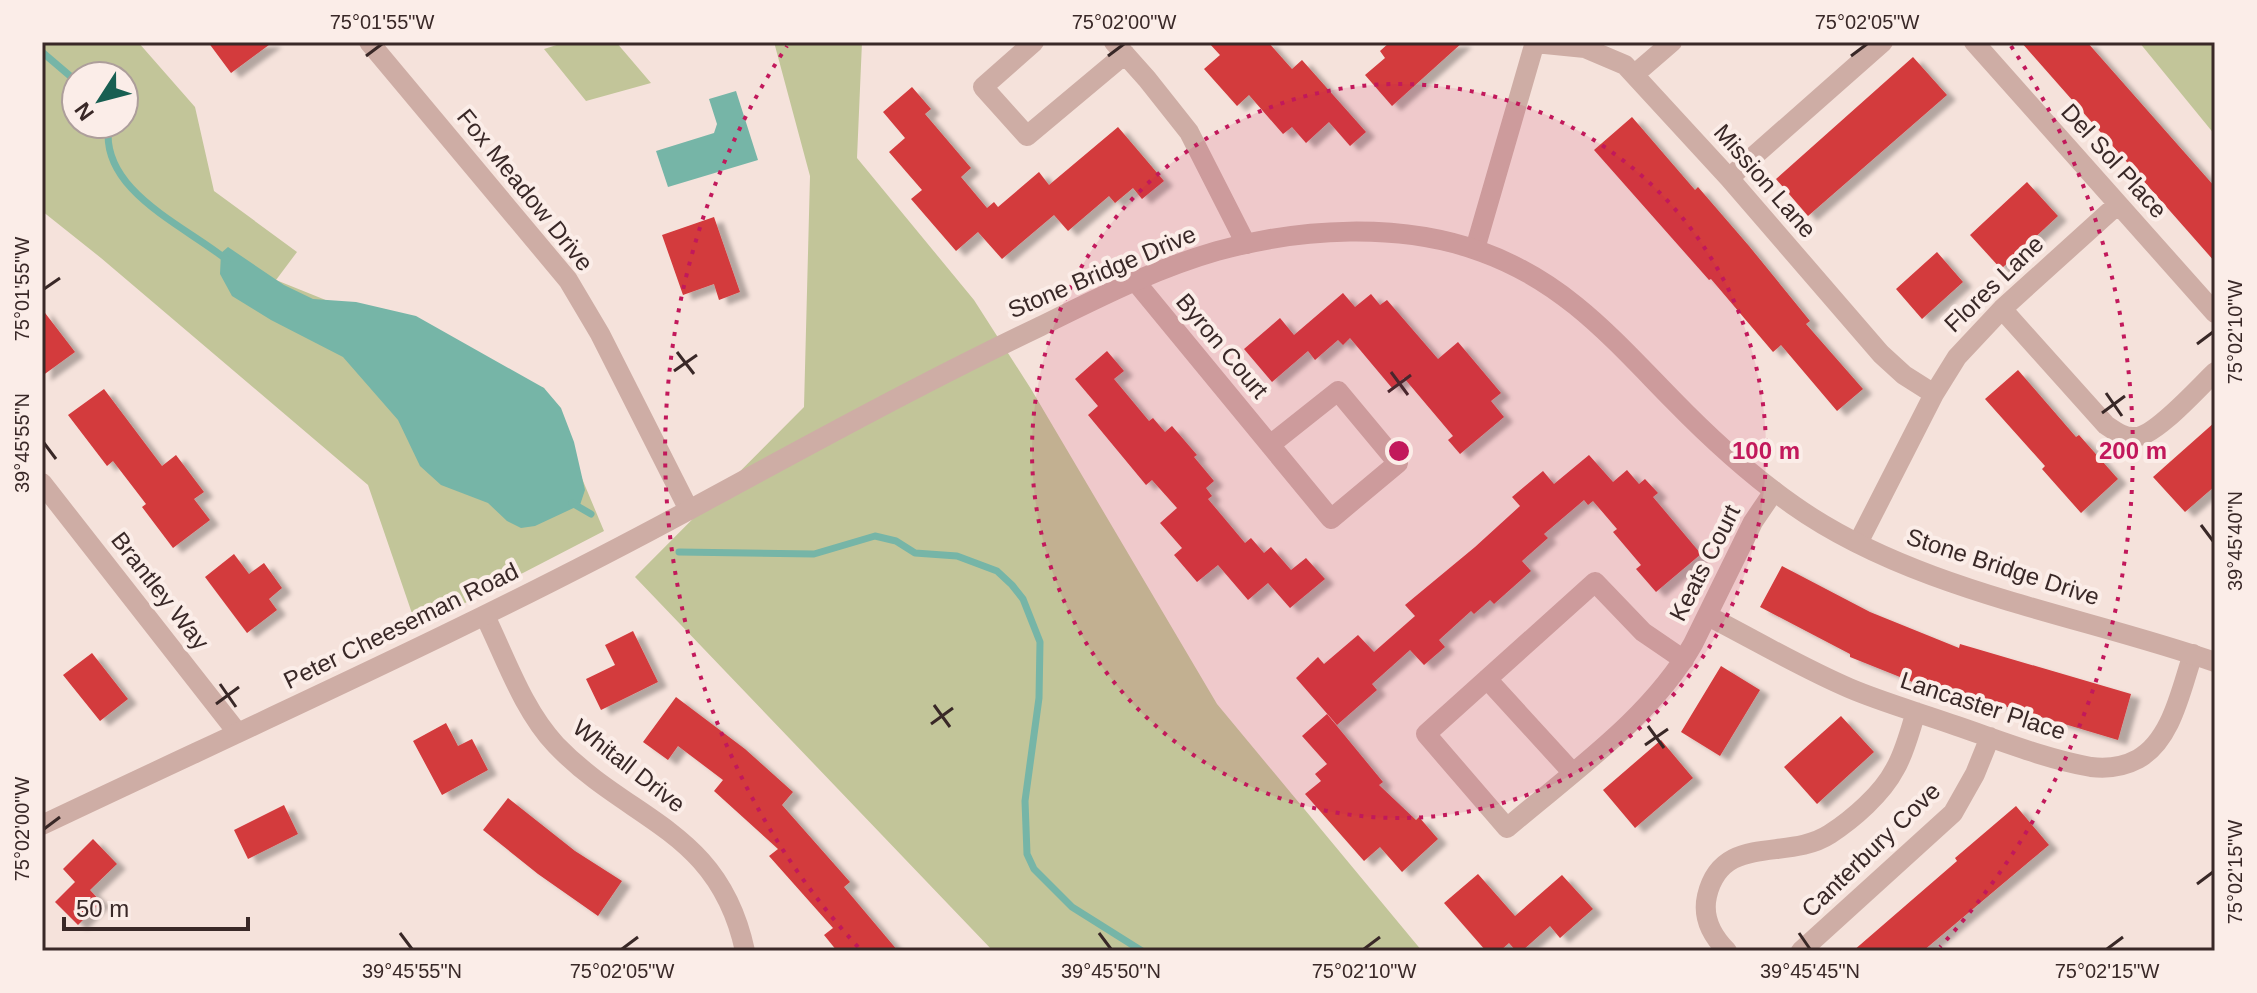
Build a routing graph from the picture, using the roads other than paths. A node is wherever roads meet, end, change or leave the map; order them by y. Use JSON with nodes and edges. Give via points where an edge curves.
{"nodes":[{"id":1,"x":369,"y":42,"type":"edge"},
{"id":2,"x":1034,"y":42,"type":"edge"},
{"id":3,"x":1535,"y":42,"type":"edge"},
{"id":4,"x":1672,"y":42,"type":"edge"},
{"id":5,"x":1883,"y":42,"type":"edge"},
{"id":6,"x":1974,"y":42,"type":"edge"},
{"id":7,"x":1119,"y":48,"type":"edge"},
{"id":8,"x":1635,"y":74,"type":"junction"},
{"id":9,"x":1729,"y":178,"type":"junction"},
{"id":10,"x":2117,"y":205,"type":"junction"},
{"id":11,"x":1246,"y":244,"type":"junction"},
{"id":12,"x":1475,"y":249,"type":"junction"},
{"id":13,"x":1135,"y":281,"type":"junction"},
{"id":14,"x":2002,"y":309,"type":"junction"},
{"id":15,"x":2215,"y":313,"type":"edge"},
{"id":16,"x":2215,"y":372,"type":"edge"},
{"id":17,"x":1934,"y":394,"type":"junction"},
{"id":18,"x":1270,"y":445,"type":"junction"},
{"id":19,"x":776,"y":461,"type":"joint"},
{"id":20,"x":42,"y":483,"type":"edge"},
{"id":21,"x":1774,"y":491,"type":"junction"},
{"id":22,"x":689,"y":510,"type":"junction"},
{"id":23,"x":1858,"y":543,"type":"junction"},
{"id":24,"x":485,"y":616,"type":"junction"},
{"id":25,"x":1708,"y":616,"type":"junction"},
{"id":26,"x":2193,"y":654,"type":"junction"},
{"id":27,"x":1684,"y":660,"type":"junction"},
{"id":28,"x":2215,"y":662,"type":"edge"},
{"id":29,"x":1487,"y":679,"type":"junction"},
{"id":30,"x":1916,"y":712,"type":"junction"},
{"id":31,"x":237,"y":732,"type":"junction"},
{"id":32,"x":1990,"y":737,"type":"junction"},
{"id":33,"x":1572,"y":772,"type":"junction"},
{"id":34,"x":42,"y":825,"type":"edge"},
{"id":35,"x":745,"y":951,"type":"edge"},
{"id":36,"x":1727,"y":951,"type":"edge"},
{"id":37,"x":1801,"y":951,"type":"edge"}],
"edges":[{"from":1,"to":22,"type":"street","name":"Fox Meadow Drive","via":[[568,280]]},
{"from":2,"to":7,"type":"street","via":[[983,87],[1027,136]]},
{"from":3,"to":8,"type":"street","name":"Mission Lane","via":[[1585,48]]},
{"from":3,"to":12,"type":"street"},
{"from":4,"to":8,"type":"street"},
{"from":5,"to":9,"type":"street"},
{"from":6,"to":10,"type":"street","name":"Del Sol Place"},
{"from":7,"to":11,"type":"street","via":[[1189,132]]},
{"from":8,"to":9,"type":"street","name":"Mission Lane"},
{"from":9,"to":17,"type":"street","name":"Mission Lane","via":[[1881,354]]},
{"from":10,"to":14,"type":"street","name":"Flores Lane"},
{"from":10,"to":15,"type":"street","name":"Del Sol Place"},
{"from":11,"to":12,"type":"street","name":"Stone Bridge Drive","via":[[1313,234],[1386,233]]},
{"from":11,"to":13,"type":"street","name":"Stone Bridge Drive"},
{"from":12,"to":21,"type":"street","name":"Stone Bridge Drive","via":[[1539,277],[1577,305]]},
{"from":13,"to":18,"type":"street","name":"Byron Court"},
{"from":13,"to":19,"type":"street","name":"Stone Bridge Drive"},
{"from":14,"to":16,"type":"street","via":[[2119,434],[2133,438],[2150,432]]},
{"from":14,"to":17,"type":"street","name":"Flores Lane","via":[[1970,340]]},
{"from":17,"to":23,"type":"street","name":"Flores Lane"},
{"from":18,"to":18,"type":"street","name":"Byron Court","via":[[1331,519],[1398,463],[1338,391]]},
{"from":19,"to":22,"type":"street","name":"Peter Cheeseman Road"},
{"from":20,"to":31,"type":"street","name":"Brantley Way"},
{"from":21,"to":23,"type":"street","name":"Stone Bridge Drive"},
{"from":21,"to":25,"type":"street","name":"Keats Court","via":[[1753,522]]},
{"from":22,"to":24,"type":"street","name":"Peter Cheeseman Road"},
{"from":23,"to":26,"type":"street","name":"Stone Bridge Drive","via":[[1937,577]]},
{"from":24,"to":31,"type":"street","name":"Peter Cheeseman Road"},
{"from":24,"to":35,"type":"street","name":"Whitall Drive","via":[[547,734],[583,769],[699,857],[729,900]]},
{"from":25,"to":27,"type":"street","name":"Keats Court"},
{"from":25,"to":30,"type":"street","name":"Lancaster Place","via":[[1848,688]]},
{"from":26,"to":28,"type":"street","name":"Stone Bridge Drive"},
{"from":26,"to":32,"type":"street","name":"Lancaster Place","via":[[2158,742],[2127,764],[2094,767]]},
{"from":27,"to":29,"type":"street","name":"Keats Court","via":[[1643,632],[1595,582]]},
{"from":27,"to":33,"type":"street","name":"Keats Court","via":[[1645,709]]},
{"from":29,"to":33,"type":"street"},
{"from":29,"to":33,"type":"street","name":"Keats Court","via":[[1426,734],[1507,828]]},
{"from":30,"to":32,"type":"street","name":"Lancaster Place"},
{"from":30,"to":36,"type":"street","name":"Canterbury Cove","via":[[1890,778],[1839,828],[1810,845],[1752,852],[1721,869],[1705,906],[1706,919]]},
{"from":31,"to":34,"type":"street","name":"Peter Cheeseman Road"},
{"from":32,"to":37,"type":"street","name":"Canterbury Cove","via":[[1953,813]]}]}
